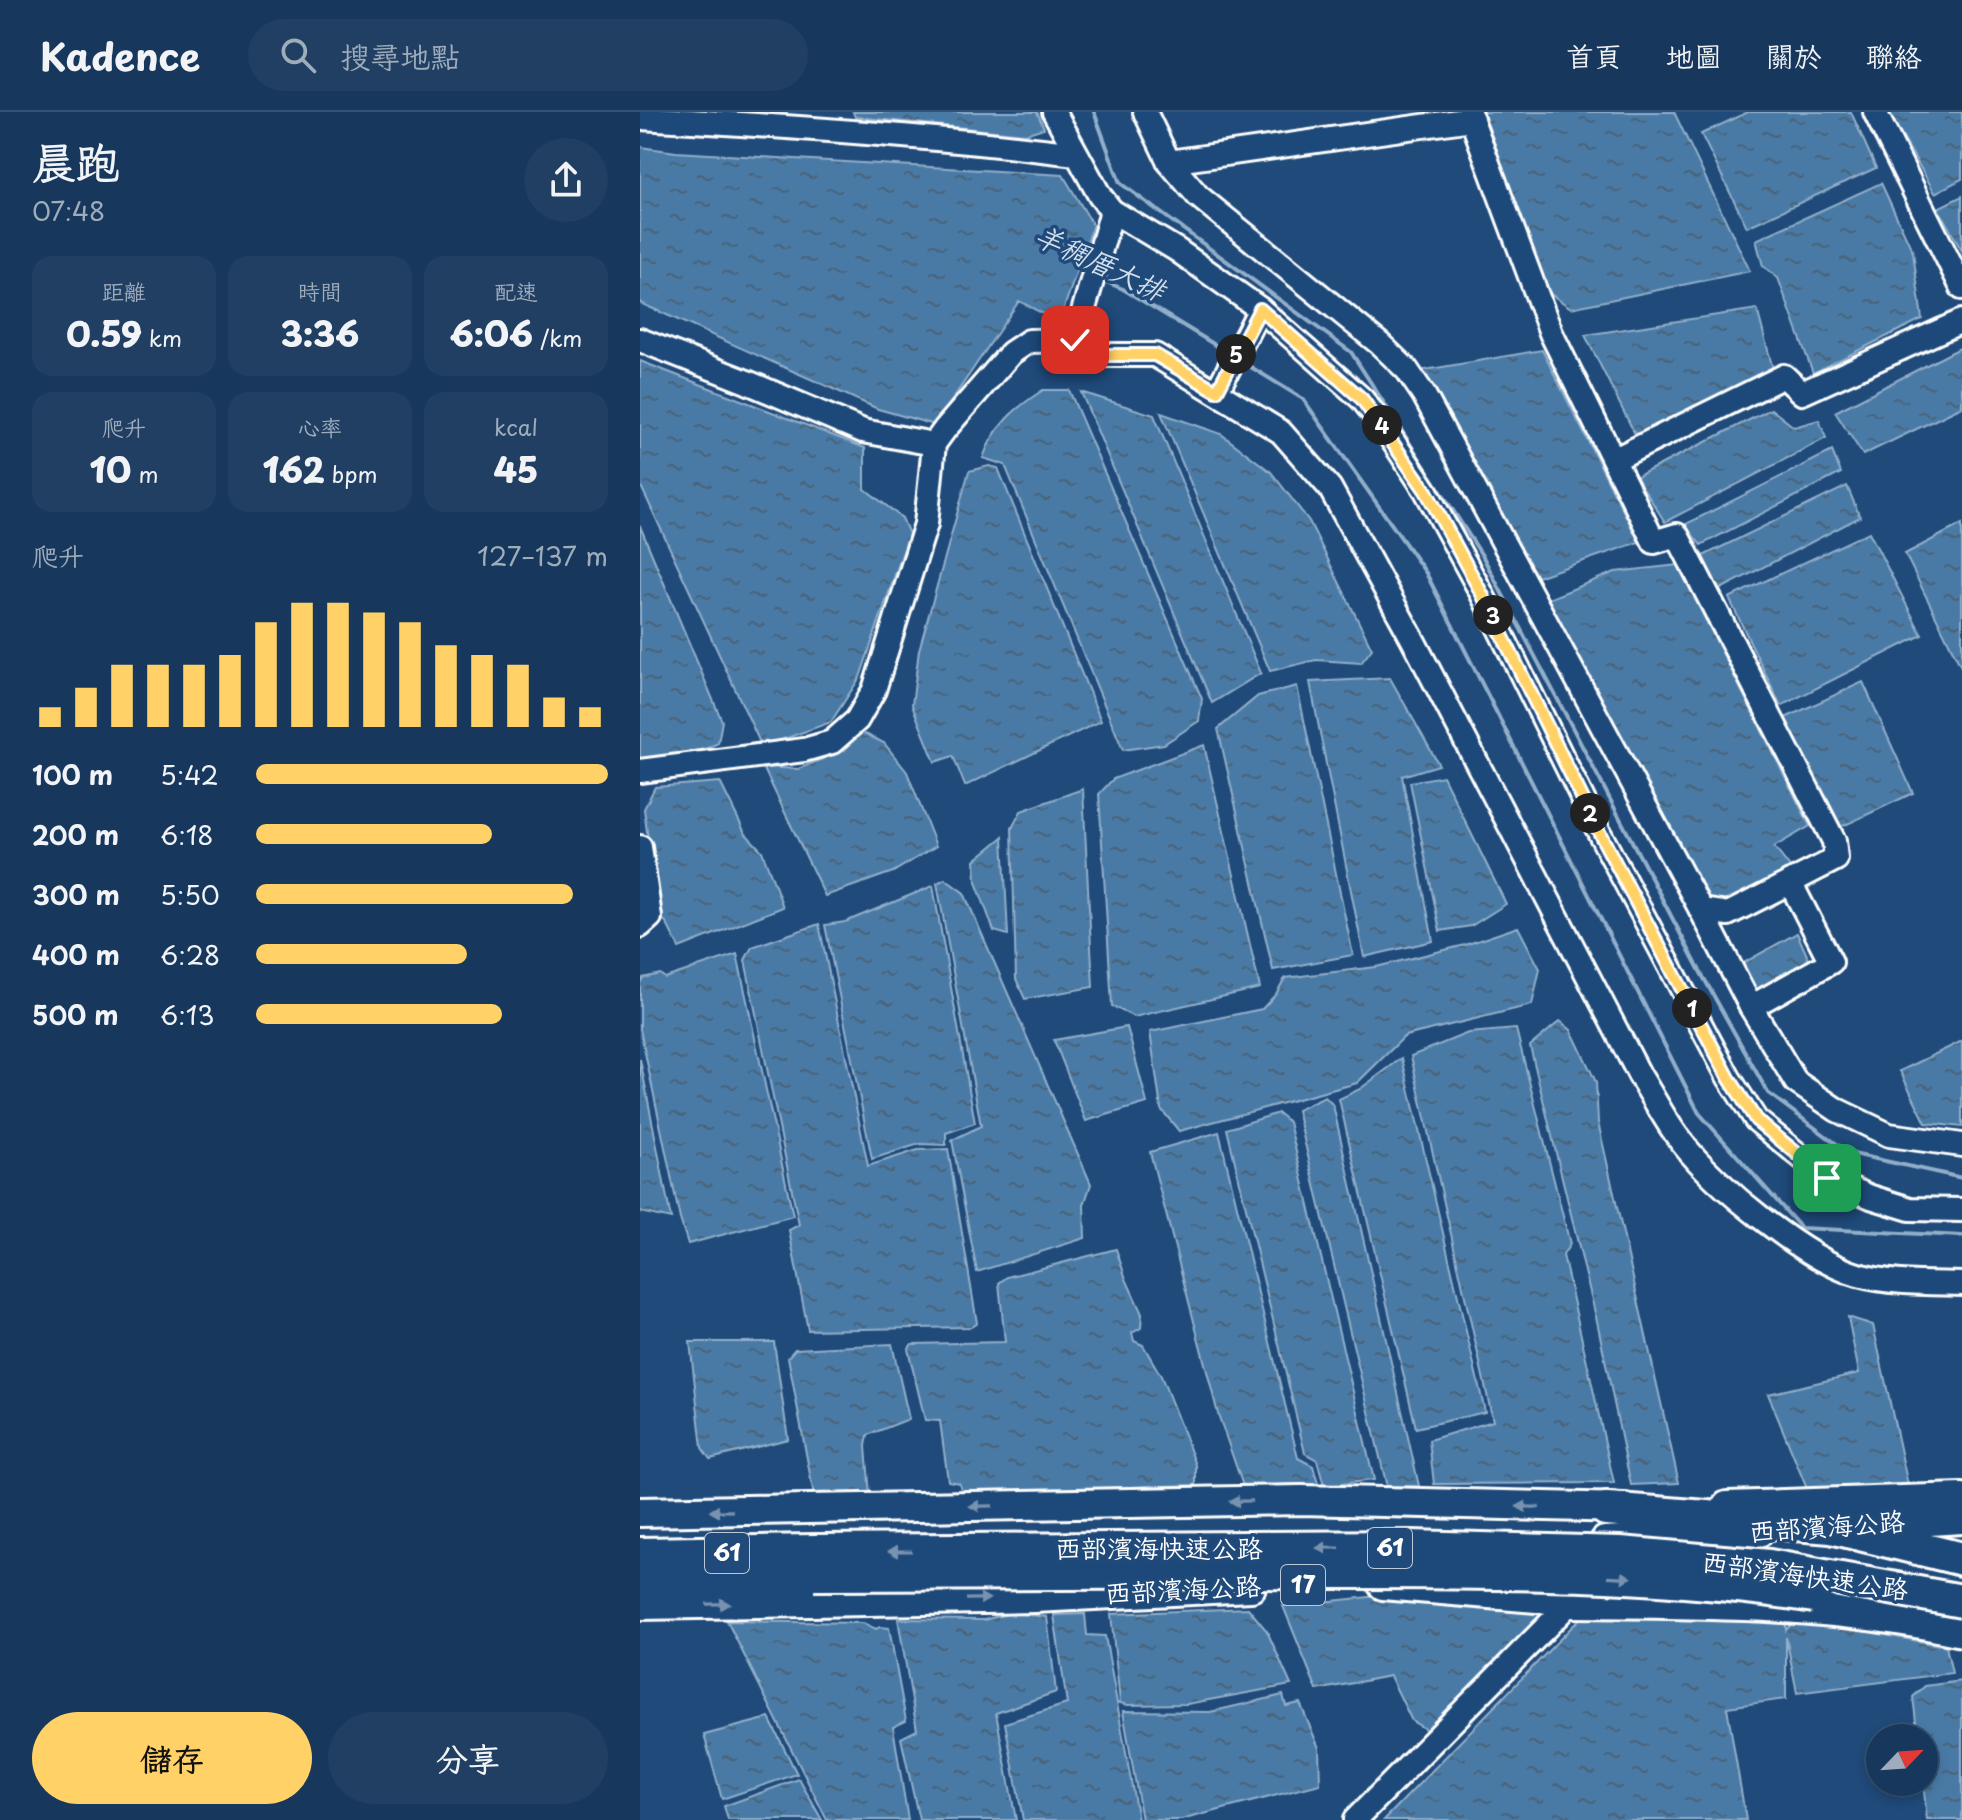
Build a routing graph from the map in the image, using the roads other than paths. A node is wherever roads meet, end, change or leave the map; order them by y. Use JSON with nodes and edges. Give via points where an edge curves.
{"nodes":[{"id":1,"x":1054,"y":112,"type":"edge"},
{"id":2,"x":1145,"y":112,"type":"edge"},
{"id":3,"x":1875,"y":112,"type":"edge"},
{"id":4,"x":1471,"y":116,"type":"edge"},
{"id":5,"x":640,"y":118,"type":"edge"},
{"id":6,"x":1076,"y":154,"type":"junction"},
{"id":7,"x":1169,"y":162,"type":"junction"},
{"id":8,"x":1112,"y":211,"type":"junction"},
{"id":9,"x":1962,"y":288,"type":"edge"},
{"id":10,"x":1260,"y":309,"type":"junction"},
{"id":11,"x":1962,"y":321,"type":"edge"},
{"id":12,"x":640,"y":340,"type":"edge"},
{"id":13,"x":1075,"y":340,"type":"junction"},
{"id":14,"x":1217,"y":391,"type":"junction"},
{"id":15,"x":934,"y":444,"type":"junction"},
{"id":16,"x":1615,"y":459,"type":"junction"},
{"id":17,"x":640,"y":771,"type":"edge"},
{"id":18,"x":640,"y":847,"type":"edge"},
{"id":19,"x":1790,"y":882,"type":"junction"},
{"id":20,"x":1701,"y":910,"type":"junction"},
{"id":21,"x":640,"y":926,"type":"edge"},
{"id":22,"x":1751,"y":1007,"type":"junction"},
{"id":23,"x":1962,"y":1145,"type":"edge"},
{"id":24,"x":1962,"y":1210,"type":"edge"},
{"id":25,"x":1962,"y":1284,"type":"edge"},
{"id":26,"x":1962,"y":1498,"type":"edge"},
{"id":27,"x":1606,"y":1509,"type":"junction"},
{"id":28,"x":640,"y":1512,"type":"edge"},
{"id":29,"x":1962,"y":1519,"type":"edge"},
{"id":30,"x":1831,"y":1527,"type":"junction"},
{"id":31,"x":1592,"y":1542,"type":"junction"},
{"id":32,"x":640,"y":1554,"type":"edge"},
{"id":33,"x":1962,"y":1559,"type":"edge"},
{"id":34,"x":815,"y":1563,"type":"junction"},
{"id":35,"x":640,"y":1577,"type":"edge"},
{"id":36,"x":1366,"y":1583,"type":"junction"},
{"id":37,"x":1572,"y":1601,"type":"junction"},
{"id":38,"x":1962,"y":1601,"type":"edge"},
{"id":39,"x":640,"y":1605,"type":"edge"},
{"id":40,"x":1962,"y":1620,"type":"edge"},
{"id":41,"x":1962,"y":1630,"type":"edge"},
{"id":42,"x":1359,"y":1818,"type":"edge"}],
"edges":[{"from":1,"to":6,"type":"street"},
{"from":2,"to":7,"type":"street"},
{"from":3,"to":9,"type":"street"},
{"from":4,"to":7,"type":"street"},
{"from":4,"to":16,"type":"street","via":[[1551,333]]},
{"from":5,"to":6,"type":"street","via":[[813,128]]},
{"from":6,"to":8,"type":"street"},
{"from":7,"to":20,"type":"street","via":[[1198,196],[1407,370]]},
{"from":8,"to":10,"type":"street"},
{"from":8,"to":13,"type":"street"},
{"from":10,"to":14,"type":"street"},
{"from":10,"to":24,"type":"street","via":[[1362,399],[1426,491],[1601,836],[1756,1120],[1827,1178],[1910,1209]]},
{"from":11,"to":16,"type":"street","via":[[1802,393],[1784,376]]},
{"from":12,"to":15,"type":"street","via":[[863,431]]},
{"from":13,"to":14,"type":"street","via":[[1103,355],[1155,355]]},
{"from":13,"to":15,"type":"street","via":[[1029,341],[1011,353]]},
{"from":14,"to":25,"type":"street","via":[[1281,432],[1330,488],[1640,1076],[1682,1144],[1741,1203],[1813,1254],[1879,1279]]},
{"from":15,"to":17,"type":"street","via":[[926,524],[874,690],[857,720],[832,742],[804,750]]},
{"from":16,"to":19,"type":"street","via":[[1654,542],[1677,535],[1834,841],[1836,859]]},
{"from":18,"to":21,"type":"street","via":[[650,917]]},
{"from":19,"to":20,"type":"street","via":[[1728,914]]},
{"from":19,"to":22,"type":"street","via":[[1831,962]]},
{"from":20,"to":22,"type":"street"},
{"from":22,"to":23,"type":"street","via":[[1796,1082],[1837,1110],[1889,1135]]},
{"from":26,"to":27,"type":"main road","name":"西部濱海公路"},
{"from":27,"to":28,"type":"main road","name":"西部濱海公路","one_way":true,"via":[[1301,1500]]},
{"from":27,"to":30,"type":"highway"},
{"from":27,"to":31,"type":"street"},
{"from":29,"to":30,"type":"main road","name":"西部濱海公路","number":"17"},
{"from":30,"to":31,"type":"main road","name":"西部濱海公路","number":"17"},
{"from":30,"to":33,"type":"highway"},
{"from":31,"to":36,"type":"main road","name":"西部濱海公路","number":"17"},
{"from":31,"to":37,"type":"street"},
{"from":32,"to":34,"type":"highway","name":"西部濱海快速公路","number":"61"},
{"from":34,"to":35,"type":"highway","name":"西部濱海快速公路","number":"61"},
{"from":38,"to":34,"type":"highway","name":"西部濱海快速公路","number":"61","one_way":true,"bridge":true,"via":[[1769,1566],[1620,1553],[1411,1547]]},
{"from":34,"to":40,"type":"highway","name":"西部濱海快速公路","number":"61","one_way":true,"bridge":true,"via":[[1622,1577],[1761,1588]]},
{"from":36,"to":37,"type":"main road"},
{"from":39,"to":36,"type":"main road","name":"西部濱海公路","number":"17","one_way":true,"via":[[1035,1598]]},
{"from":37,"to":41,"type":"highway","via":[[1768,1603],[1906,1617]]},
{"from":37,"to":42,"type":"street"}]}
